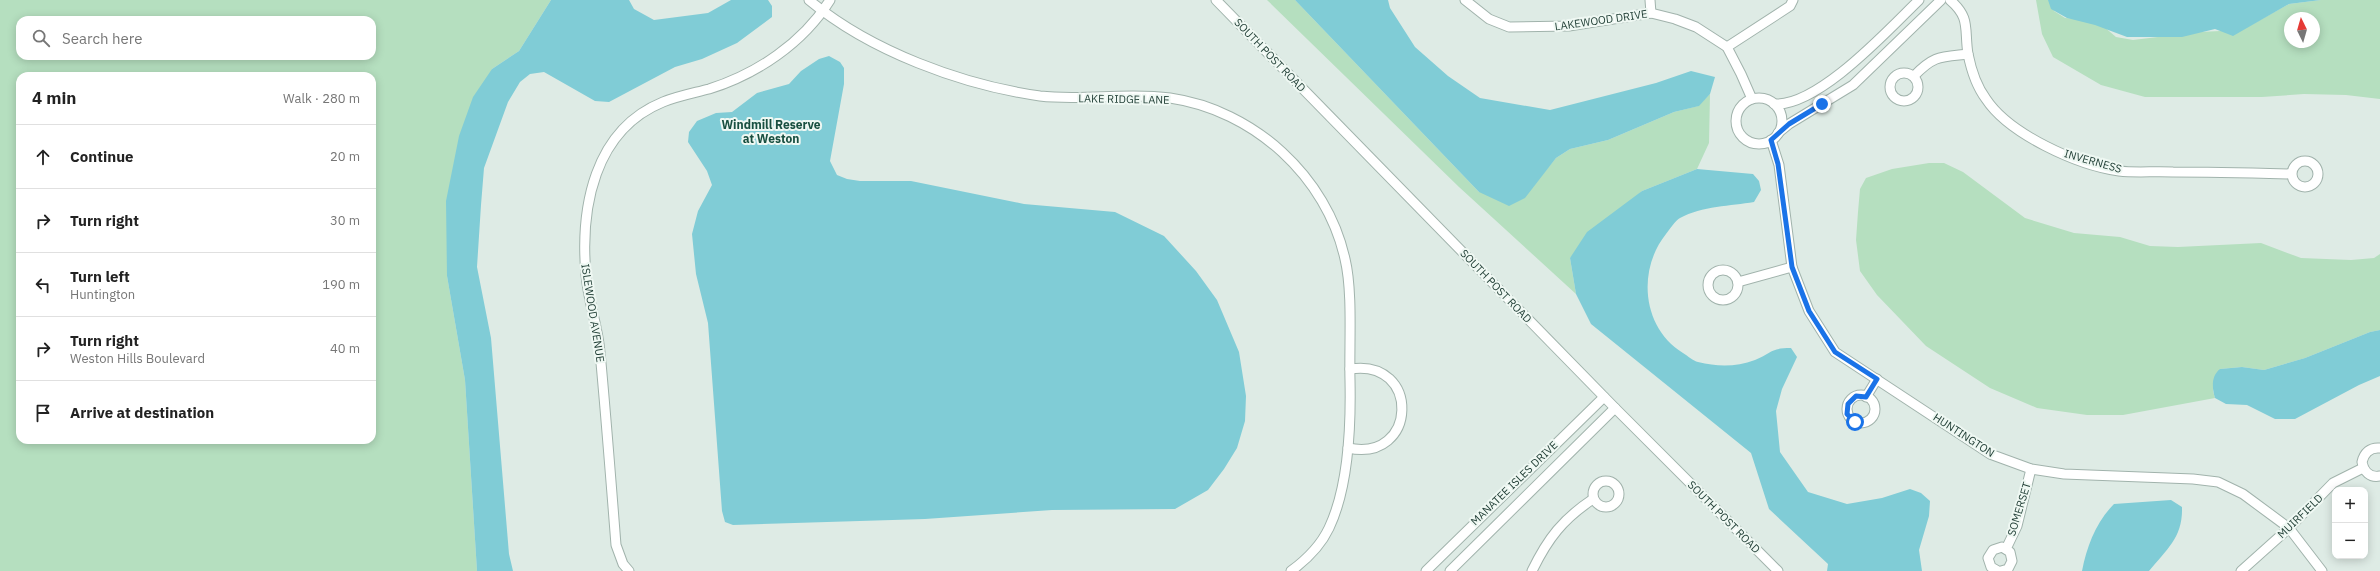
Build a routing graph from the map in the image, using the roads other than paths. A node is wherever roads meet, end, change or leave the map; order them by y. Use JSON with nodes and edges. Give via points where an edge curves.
{"nodes":[{"id":1,"x":810,"y":0,"type":"edge"},
{"id":2,"x":830,"y":0,"type":"edge"},
{"id":3,"x":1216,"y":0,"type":"edge"},
{"id":4,"x":1465,"y":0,"type":"edge"},
{"id":5,"x":1650,"y":0,"type":"edge"},
{"id":6,"x":1793,"y":0,"type":"edge"},
{"id":7,"x":1919,"y":0,"type":"edge"},
{"id":8,"x":1941,"y":0,"type":"edge"},
{"id":9,"x":1950,"y":0,"type":"edge"},
{"id":10,"x":823,"y":11,"type":"junction"},
{"id":11,"x":1651,"y":13,"type":"junction"},
{"id":12,"x":1727,"y":47,"type":"junction"},
{"id":13,"x":1968,"y":54,"type":"junction"},
{"id":14,"x":1914,"y":76,"type":"dead end"},
{"id":15,"x":1752,"y":99,"type":"junction"},
{"id":16,"x":1774,"y":104,"type":"junction"},
{"id":17,"x":1778,"y":133,"type":"junction"},
{"id":18,"x":1771,"y":140,"type":"junction"},
{"id":19,"x":2291,"y":174,"type":"dead end"},
{"id":20,"x":1792,"y":267,"type":"junction"},
{"id":21,"x":1738,"y":282,"type":"dead end"},
{"id":22,"x":1350,"y":369,"type":"junction"},
{"id":23,"x":1877,"y":379,"type":"junction"},
{"id":24,"x":1604,"y":397,"type":"junction"},
{"id":25,"x":1866,"y":397,"type":"dead end"},
{"id":26,"x":1615,"y":408,"type":"junction"},
{"id":27,"x":1348,"y":448,"type":"junction"},
{"id":28,"x":2380,"y":448,"type":"edge"},
{"id":29,"x":2363,"y":468,"type":"junction"},
{"id":30,"x":2031,"y":469,"type":"junction"},
{"id":31,"x":2380,"y":476,"type":"edge"},
{"id":32,"x":1593,"y":499,"type":"dead end"},
{"id":33,"x":2289,"y":528,"type":"junction"},
{"id":34,"x":2006,"y":549,"type":"junction"},
{"id":35,"x":629,"y":571,"type":"edge"},
{"id":36,"x":1291,"y":571,"type":"edge"},
{"id":37,"x":1426,"y":571,"type":"edge"},
{"id":38,"x":1450,"y":571,"type":"edge"},
{"id":39,"x":1532,"y":571,"type":"edge"},
{"id":40,"x":1778,"y":571,"type":"edge"},
{"id":41,"x":2000,"y":571,"type":"edge"},
{"id":42,"x":2241,"y":571,"type":"edge"},
{"id":43,"x":2322,"y":571,"type":"edge"}],
"edges":[{"from":1,"to":10,"type":"street","name":"LAKE RIDGE LANE"},
{"from":2,"to":10,"type":"street","name":"ISLEWOOD AVENUE"},
{"from":3,"to":24,"type":"street","name":"SOUTH POST ROAD"},
{"from":4,"to":11,"type":"street","name":"LAKEWOOD DRIVE","via":[[1489,19],[1509,27],[1569,26]]},
{"from":5,"to":11,"type":"street"},
{"from":6,"to":12,"type":"street","via":[[1790,6]]},
{"from":7,"to":16,"type":"street","via":[[1830,81],[1799,99]]},
{"from":8,"to":17,"type":"street","via":[[1853,85]]},
{"from":9,"to":13,"type":"street","name":"INVERNESS","via":[[1959,8],[1966,20]]},
{"from":10,"to":22,"type":"street","name":"LAKE RIDGE LANE","via":[[886,49],[932,69],[997,88],[1041,96],[1170,98],[1238,120],[1268,139],[1292,162],[1331,214],[1346,260]]},
{"from":10,"to":35,"type":"street","name":"ISLEWOOD AVENUE","via":[[806,32],[765,64],[710,88],[663,102],[643,112],[624,127],[611,142],[594,177],[586,212],[586,277],[599,336],[616,545],[623,564]]},
{"from":11,"to":12,"type":"street","name":"LAKEWOOD DRIVE","via":[[1696,27]]},
{"from":12,"to":15,"type":"street","name":"LAKEWOOD DRIVE"},
{"from":13,"to":14,"type":"street","via":[[1936,58],[1927,62]]},
{"from":13,"to":19,"type":"street","name":"INVERNESS","via":[[1985,99],[2001,117],[2043,145],[2077,159],[2118,171]]},
{"from":15,"to":16,"type":"street","via":[[1762,98]]},
{"from":15,"to":18,"type":"street","via":[[1739,109],[1736,124],[1738,131],[1745,140],[1754,143]]},
{"from":16,"to":17,"type":"street","via":[[1782,119]]},
{"from":17,"to":18,"type":"street"},
{"from":18,"to":20,"type":"street","name":"HUNTINGTON","via":[[1778,164]]},
{"from":20,"to":21,"type":"street"},
{"from":20,"to":23,"type":"street","name":"HUNTINGTON","via":[[1809,311],[1835,352]]},
{"from":22,"to":27,"type":"street","name":"LAKE RIDGE LANE"},
{"from":22,"to":27,"type":"street","via":[[1369,368],[1387,376],[1399,391],[1402,410],[1398,429],[1385,443],[1367,450]]},
{"from":23,"to":25,"type":"street"},
{"from":23,"to":30,"type":"street","name":"HUNTINGTON","via":[[1990,454]]},
{"from":24,"to":26,"type":"street","name":"SOUTH POST ROAD"},
{"from":24,"to":37,"type":"street","name":"MANATEE ISLES DRIVE"},
{"from":26,"to":38,"type":"street","name":"MANATEE ISLES DRIVE"},
{"from":26,"to":40,"type":"street","name":"SOUTH POST ROAD"},
{"from":27,"to":36,"type":"street","name":"LAKE RIDGE LANE","via":[[1339,498],[1328,529],[1306,559]]},
{"from":28,"to":29,"type":"street","via":[[2366,452],[2362,462]]},
{"from":29,"to":31,"type":"street","via":[[2371,475]]},
{"from":29,"to":33,"type":"street","name":"MUIRFIELD","via":[[2333,483]]},
{"from":30,"to":33,"type":"street","name":"HUNTINGTON","via":[[2064,474],[2194,478],[2218,482],[2242,494]]},
{"from":30,"to":34,"type":"street","name":"SOMERSET","via":[[2017,526]]},
{"from":32,"to":39,"type":"street","via":[[1572,513],[1558,528],[1543,548]]},
{"from":33,"to":42,"type":"street","name":"MUIRFIELD"},
{"from":33,"to":43,"type":"street","name":"HUNTINGTON"},
{"from":34,"to":41,"type":"street","name":"SOMERSET","via":[[2012,556],[2012,561],[2008,569]]},
{"from":34,"to":41,"type":"street","name":"SOMERSET","via":[[1997,548],[1990,553],[1988,562],[1991,567]]}]}
